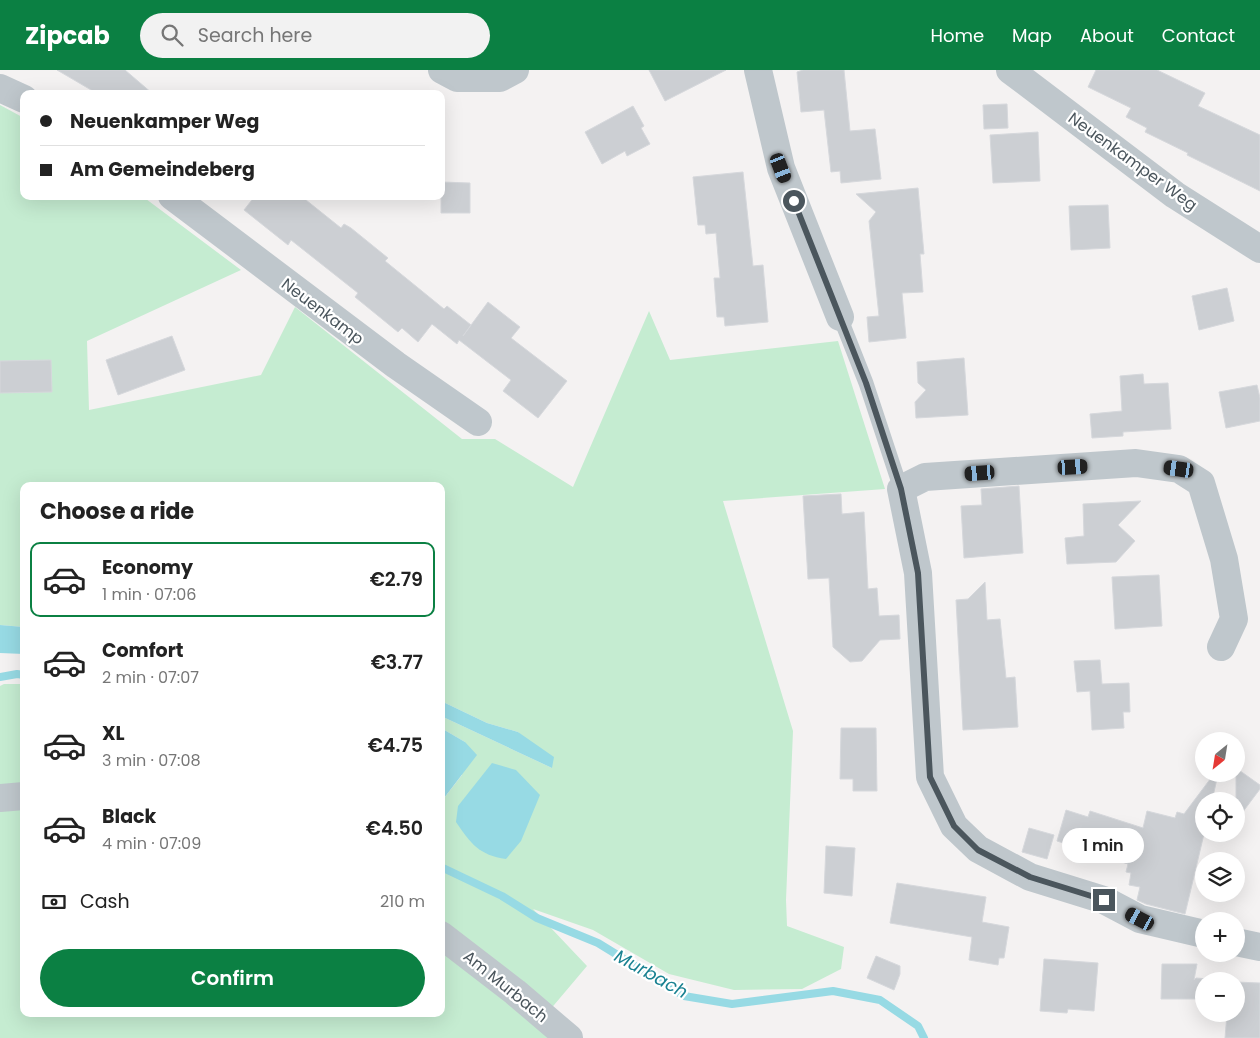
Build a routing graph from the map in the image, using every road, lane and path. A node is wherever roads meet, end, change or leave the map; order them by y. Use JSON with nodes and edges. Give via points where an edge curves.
{"nodes":[{"id":1,"x":442,"y":70,"type":"edge"},
{"id":2,"x":515,"y":70,"type":"edge"},
{"id":3,"x":758,"y":70,"type":"edge"},
{"id":4,"x":1010,"y":70,"type":"edge"},
{"id":5,"x":0,"y":88,"type":"edge"},
{"id":6,"x":20,"y":97,"type":"edge"},
{"id":7,"x":177,"y":200,"type":"edge"},
{"id":8,"x":1260,"y":249,"type":"edge"},
{"id":9,"x":840,"y":317,"type":"joint"},
{"id":10,"x":478,"y":422,"type":"dead end"},
{"id":11,"x":901,"y":489,"type":"junction"},
{"id":12,"x":1221,"y":647,"type":"dead end"},
{"id":13,"x":20,"y":796,"type":"edge"},
{"id":14,"x":0,"y":798,"type":"edge"},
{"id":15,"x":1195,"y":932,"type":"edge"},
{"id":16,"x":445,"y":939,"type":"edge"},
{"id":17,"x":1245,"y":944,"type":"edge"},
{"id":18,"x":1260,"y":948,"type":"edge"},
{"id":19,"x":569,"y":1038,"type":"edge"}],
"edges":[{"from":1,"to":2,"type":"street","via":[[457,78],[500,78]]},
{"from":3,"to":9,"type":"street","via":[[781,168]]},
{"from":4,"to":8,"type":"street","name":"Neuenkamper Weg","via":[[1176,195]]},
{"from":5,"to":6,"type":"street"},
{"from":7,"to":10,"type":"street","name":"Neuenkamp","via":[[388,360]]},
{"from":9,"to":11,"type":"lane"},
{"from":11,"to":12,"type":"street","via":[[925,476],[1136,463],[1179,469],[1201,483],[1224,558],[1234,619]]},
{"from":11,"to":15,"type":"street","via":[[918,573],[930,777],[954,826],[978,850],[1030,877],[1104,900],[1140,919]]},
{"from":13,"to":14,"type":"street"},
{"from":16,"to":19,"type":"street","name":"Am Murbach"},
{"from":17,"to":18,"type":"street"}]}
